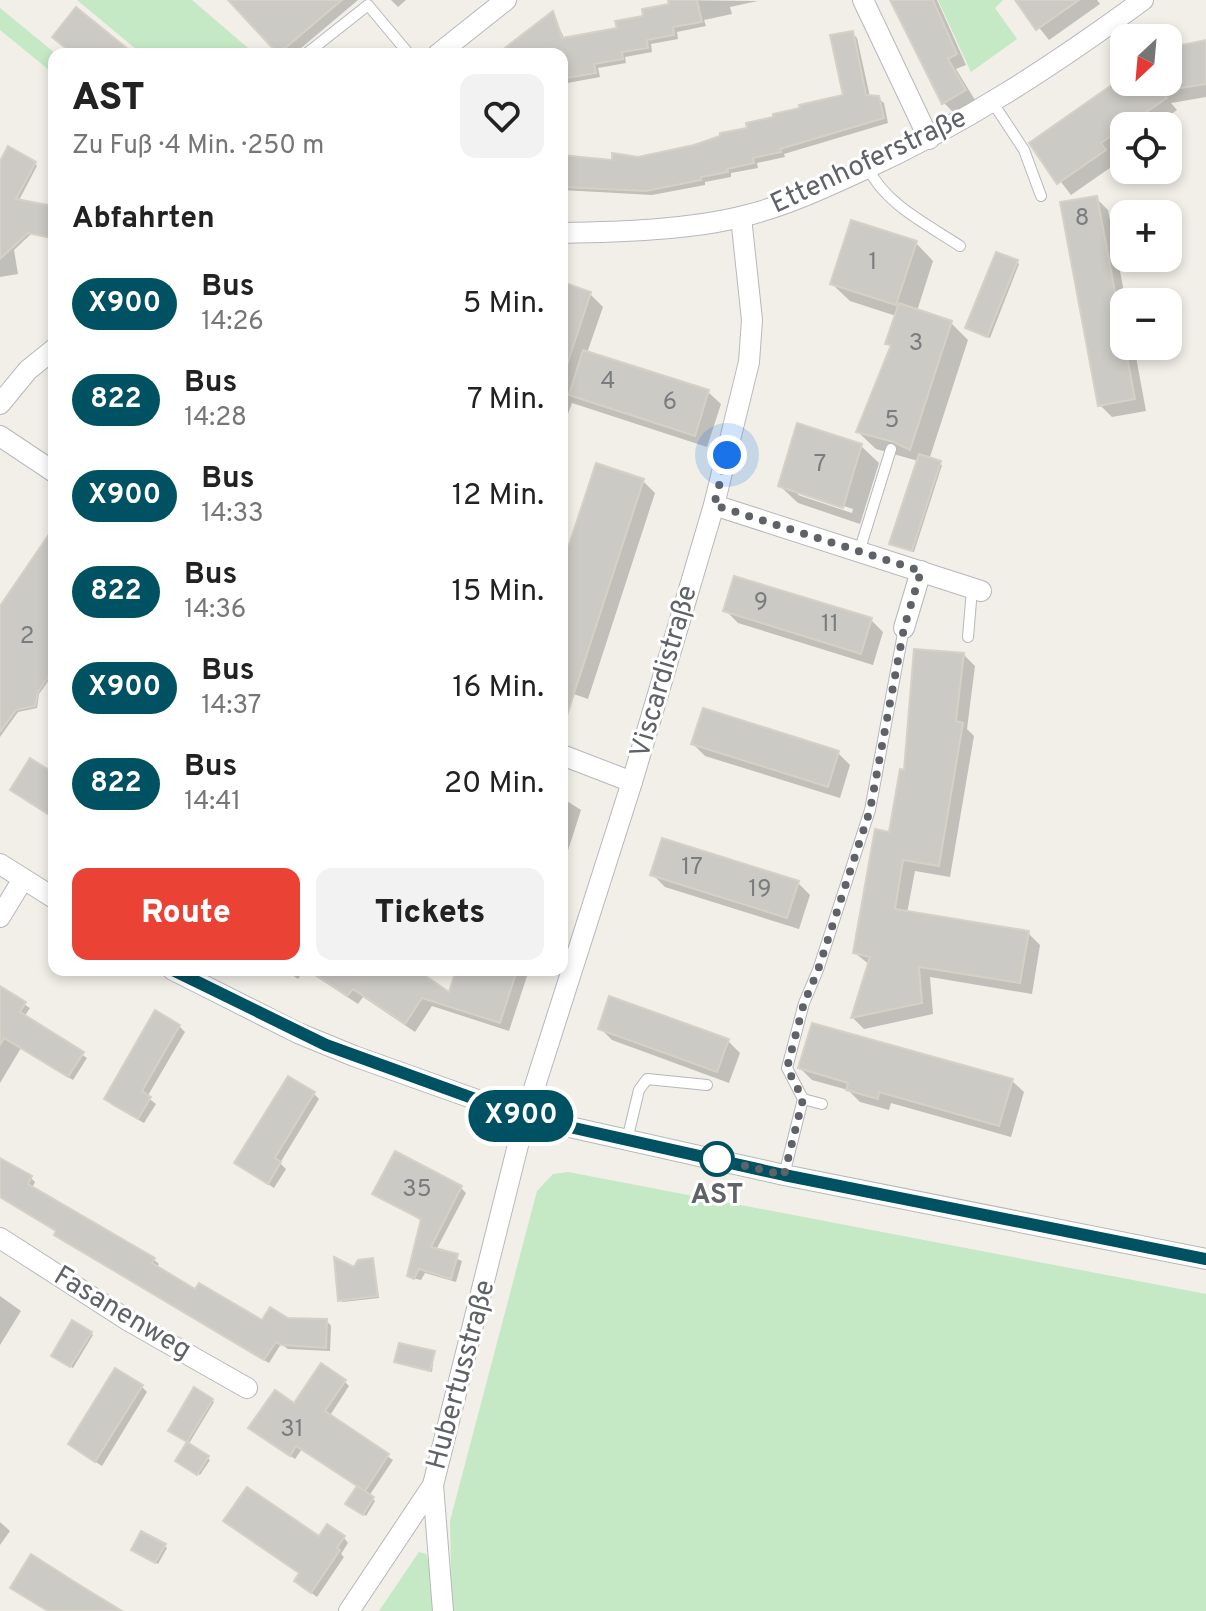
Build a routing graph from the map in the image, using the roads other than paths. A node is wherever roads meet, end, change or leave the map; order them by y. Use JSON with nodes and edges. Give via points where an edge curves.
{"nodes":[{"id":1,"x":506,"y":0,"type":"edge"},
{"id":2,"x":863,"y":0,"type":"edge"},
{"id":3,"x":1143,"y":0,"type":"edge"},
{"id":4,"x":314,"y":48,"type":"edge"},
{"id":5,"x":404,"y":48,"type":"edge"},
{"id":6,"x":446,"y":48,"type":"edge"},
{"id":7,"x":993,"y":103,"type":"junction"},
{"id":8,"x":929,"y":139,"type":"junction"},
{"id":9,"x":868,"y":168,"type":"junction"},
{"id":10,"x":1041,"y":196,"type":"dead end"},
{"id":11,"x":741,"y":217,"type":"junction"},
{"id":12,"x":568,"y":233,"type":"edge"},
{"id":13,"x":960,"y":246,"type":"dead end"},
{"id":14,"x":48,"y":354,"type":"edge"},
{"id":15,"x":0,"y":404,"type":"edge"},
{"id":16,"x":0,"y":436,"type":"edge"},
{"id":17,"x":891,"y":449,"type":"dead end"},
{"id":18,"x":48,"y":468,"type":"edge"},
{"id":19,"x":714,"y":505,"type":"junction"},
{"id":20,"x":859,"y":552,"type":"junction"},
{"id":21,"x":921,"y":571,"type":"junction"},
{"id":22,"x":976,"y":590,"type":"joint"},
{"id":23,"x":904,"y":628,"type":"joint"},
{"id":24,"x":968,"y":637,"type":"dead end"},
{"id":25,"x":568,"y":757,"type":"edge"},
{"id":26,"x":632,"y":782,"type":"junction"},
{"id":27,"x":0,"y":864,"type":"edge"},
{"id":28,"x":23,"y":879,"type":"junction"},
{"id":29,"x":48,"y":894,"type":"edge"},
{"id":30,"x":0,"y":917,"type":"edge"},
{"id":31,"x":185,"y":976,"type":"edge"},
{"id":32,"x":707,"y":1085,"type":"dead end"},
{"id":33,"x":803,"y":1099,"type":"junction"},
{"id":34,"x":822,"y":1104,"type":"dead end"},
{"id":35,"x":525,"y":1117,"type":"junction"},
{"id":36,"x":627,"y":1140,"type":"junction"},
{"id":37,"x":784,"y":1175,"type":"junction"},
{"id":38,"x":0,"y":1238,"type":"edge"},
{"id":39,"x":1206,"y":1259,"type":"edge"},
{"id":40,"x":247,"y":1388,"type":"dead end"},
{"id":41,"x":433,"y":1485,"type":"junction"},
{"id":42,"x":349,"y":1611,"type":"edge"},
{"id":43,"x":443,"y":1611,"type":"edge"}],
"edges":[{"from":1,"to":6,"type":"street"},
{"from":2,"to":8,"type":"street"},
{"from":3,"to":7,"type":"street","name":"Ettenhoferstraße"},
{"from":4,"to":5,"type":"lane","via":[[368,5]]},
{"from":7,"to":8,"type":"street","name":"Ettenhoferstraße"},
{"from":7,"to":10,"type":"lane","via":[[1024,150],[1028,174]]},
{"from":8,"to":9,"type":"street","name":"Ettenhoferstraße"},
{"from":9,"to":11,"type":"street","name":"Ettenhoferstraße"},
{"from":9,"to":13,"type":"lane","via":[[888,198]]},
{"from":11,"to":12,"type":"street","name":"Ettenhoferstraße"},
{"from":11,"to":19,"type":"street","name":"Viscardistraße","via":[[752,320],[749,362]]},
{"from":14,"to":15,"type":"street"},
{"from":16,"to":18,"type":"street"},
{"from":17,"to":20,"type":"lane"},
{"from":19,"to":20,"type":"street"},
{"from":19,"to":26,"type":"street","name":"Viscardistraße"},
{"from":20,"to":21,"type":"street"},
{"from":21,"to":22,"type":"street"},
{"from":21,"to":23,"type":"street"},
{"from":22,"to":24,"type":"lane"},
{"from":23,"to":33,"type":"lane","via":[[870,810],[787,1068]]},
{"from":25,"to":26,"type":"street"},
{"from":26,"to":35,"type":"street","name":"Viscardistraße"},
{"from":27,"to":28,"type":"street"},
{"from":28,"to":29,"type":"street"},
{"from":28,"to":30,"type":"street"},
{"from":31,"to":35,"type":"street","via":[[312,1039]]},
{"from":32,"to":36,"type":"lane","via":[[647,1079],[639,1090]]},
{"from":33,"to":34,"type":"lane"},
{"from":33,"to":37,"type":"lane"},
{"from":35,"to":36,"type":"street"},
{"from":35,"to":41,"type":"street","name":"Hubertusstraße"},
{"from":36,"to":37,"type":"street"},
{"from":37,"to":39,"type":"street"},
{"from":38,"to":40,"type":"street","name":"Fasanenweg"},
{"from":41,"to":42,"type":"street","name":"Hubertusstraße"},
{"from":41,"to":43,"type":"street"}]}
